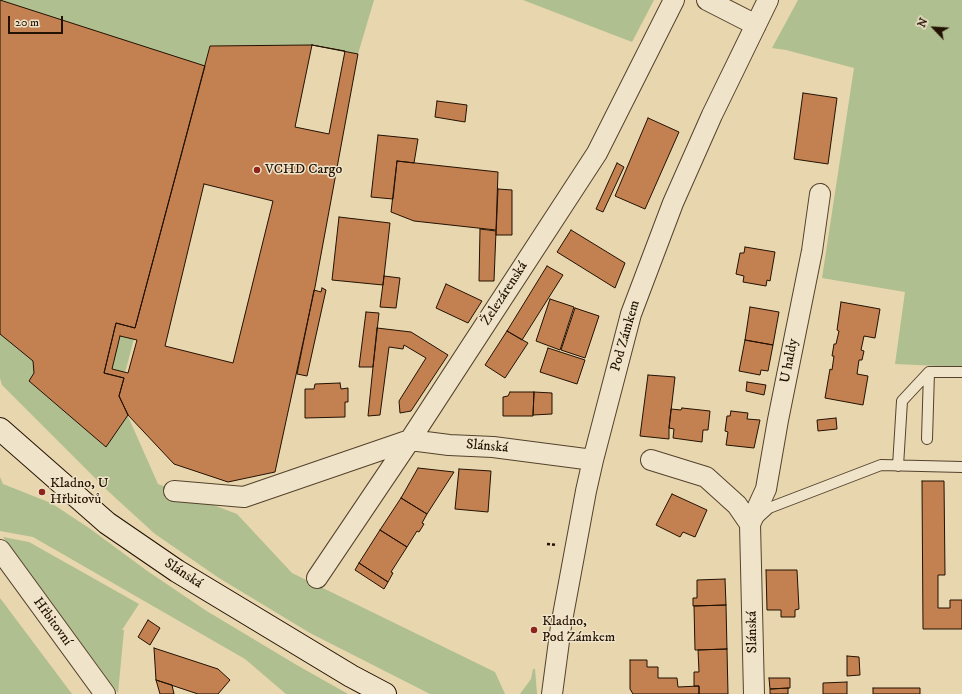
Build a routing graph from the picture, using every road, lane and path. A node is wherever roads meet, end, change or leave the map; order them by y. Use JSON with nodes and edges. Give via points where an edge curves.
{"nodes":[{"id":1,"x":674,"y":0,"type":"edge"},
{"id":2,"x":707,"y":0,"type":"edge"},
{"id":3,"x":768,"y":0,"type":"edge"},
{"id":4,"x":756,"y":25,"type":"junction"},
{"id":5,"x":820,"y":194,"type":"dead end"},
{"id":6,"x":928,"y":372,"type":"junction"},
{"id":7,"x":962,"y":372,"type":"edge"},
{"id":8,"x":0,"y":429,"type":"edge"},
{"id":9,"x":927,"y":439,"type":"dead end"},
{"id":10,"x":410,"y":440,"type":"junction"},
{"id":11,"x":593,"y":460,"type":"junction"},
{"id":12,"x":651,"y":460,"type":"dead end"},
{"id":13,"x":898,"y":466,"type":"junction"},
{"id":14,"x":962,"y":467,"type":"edge"},
{"id":15,"x":174,"y":491,"type":"dead end"},
{"id":16,"x":750,"y":524,"type":"junction"},
{"id":17,"x":0,"y":550,"type":"edge"},
{"id":18,"x":318,"y":578,"type":"dead end"},
{"id":19,"x":105,"y":694,"type":"edge"},
{"id":20,"x":385,"y":694,"type":"edge"},
{"id":21,"x":552,"y":694,"type":"edge"},
{"id":22,"x":754,"y":694,"type":"edge"}],
"edges":[{"from":1,"to":10,"type":"street","name":"Železárenská","via":[[598,153]]},
{"from":2,"to":4,"type":"street"},
{"from":3,"to":4,"type":"street","name":"Pod Zámkem"},
{"from":4,"to":11,"type":"street","name":"Pod Zámkem","via":[[712,115],[674,203],[631,314]]},
{"from":5,"to":16,"type":"street","name":"U haldy","via":[[812,251],[766,489]]},
{"from":6,"to":7,"type":"lane"},
{"from":6,"to":9,"type":"lane"},
{"from":6,"to":13,"type":"lane","via":[[902,401]]},
{"from":8,"to":20,"type":"main road","name":"Slánská","via":[[107,523],[184,575]]},
{"from":10,"to":11,"type":"street","name":"Slánská","via":[[493,447]]},
{"from":10,"to":15,"type":"street","name":"Slánská","via":[[244,496]]},
{"from":10,"to":18,"type":"street","name":"Železárenská"},
{"from":11,"to":21,"type":"street","name":"Pod Zámkem","via":[[560,633]]},
{"from":12,"to":16,"type":"street","via":[[706,477],[737,505]]},
{"from":13,"to":14,"type":"lane"},
{"from":13,"to":16,"type":"lane","via":[[881,465],[769,508]]},
{"from":16,"to":22,"type":"street","name":"Slánská"},
{"from":17,"to":19,"type":"street","name":"Hřbitovní"}]}
